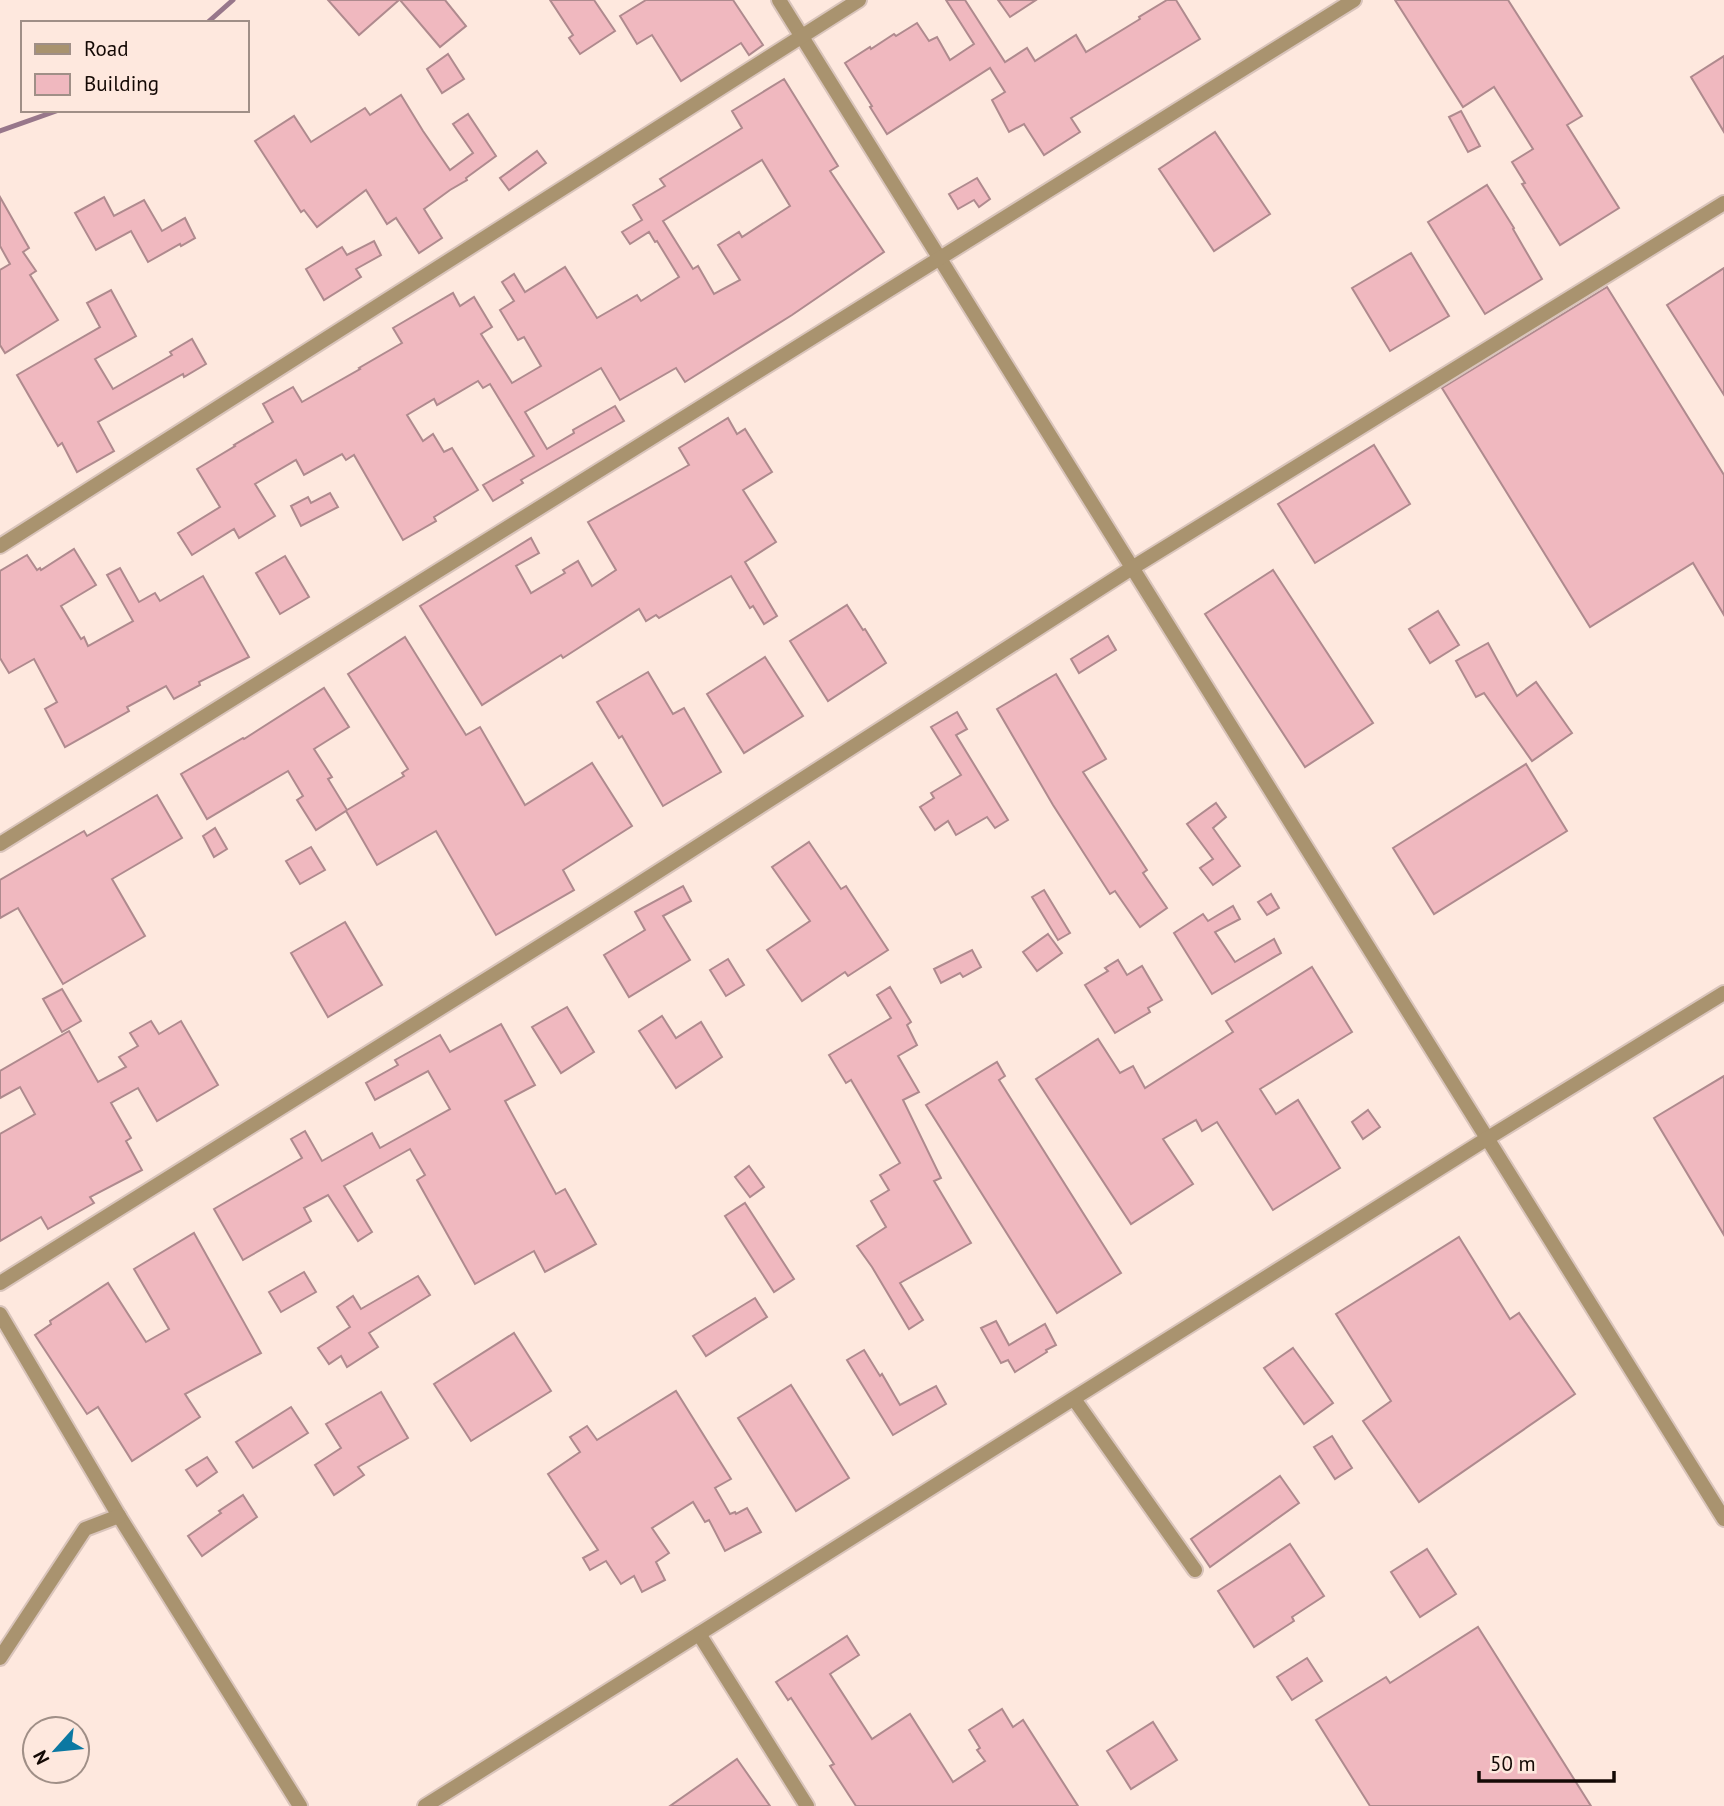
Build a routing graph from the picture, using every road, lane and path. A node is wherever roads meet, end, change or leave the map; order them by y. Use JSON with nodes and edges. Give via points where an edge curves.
{"nodes":[{"id":1,"x":779,"y":0,"type":"edge"},
{"id":2,"x":859,"y":0,"type":"edge"},
{"id":3,"x":1354,"y":0,"type":"edge"},
{"id":4,"x":802,"y":36,"type":"junction"},
{"id":5,"x":1724,"y":202,"type":"edge"},
{"id":6,"x":940,"y":259,"type":"junction"},
{"id":7,"x":0,"y":546,"type":"edge"},
{"id":8,"x":1132,"y":568,"type":"junction"},
{"id":9,"x":0,"y":844,"type":"edge"},
{"id":10,"x":1724,"y":993,"type":"edge"},
{"id":11,"x":1488,"y":1138,"type":"junction"},
{"id":12,"x":0,"y":1283,"type":"edge"},
{"id":13,"x":0,"y":1314,"type":"edge"},
{"id":14,"x":1074,"y":1399,"type":"junction"},
{"id":15,"x":119,"y":1516,"type":"junction"},
{"id":16,"x":1724,"y":1519,"type":"edge"},
{"id":17,"x":1195,"y":1570,"type":"dead end"},
{"id":18,"x":699,"y":1634,"type":"junction"},
{"id":19,"x":0,"y":1658,"type":"edge"},
{"id":20,"x":300,"y":1806,"type":"edge"},
{"id":21,"x":425,"y":1806,"type":"edge"},
{"id":22,"x":807,"y":1806,"type":"edge"}],
"edges":[{"from":1,"to":4,"type":"street"},
{"from":2,"to":4,"type":"street"},
{"from":3,"to":6,"type":"street"},
{"from":4,"to":6,"type":"street"},
{"from":4,"to":7,"type":"street"},
{"from":5,"to":8,"type":"street"},
{"from":6,"to":8,"type":"street"},
{"from":6,"to":9,"type":"street"},
{"from":8,"to":11,"type":"street"},
{"from":8,"to":12,"type":"street","via":[[632,889]]},
{"from":10,"to":11,"type":"street"},
{"from":11,"to":14,"type":"street"},
{"from":11,"to":16,"type":"street"},
{"from":13,"to":15,"type":"street"},
{"from":14,"to":17,"type":"street"},
{"from":14,"to":18,"type":"street"},
{"from":15,"to":19,"type":"street","via":[[85,1529]]},
{"from":15,"to":20,"type":"street"},
{"from":18,"to":21,"type":"street"},
{"from":18,"to":22,"type":"street"}]}
